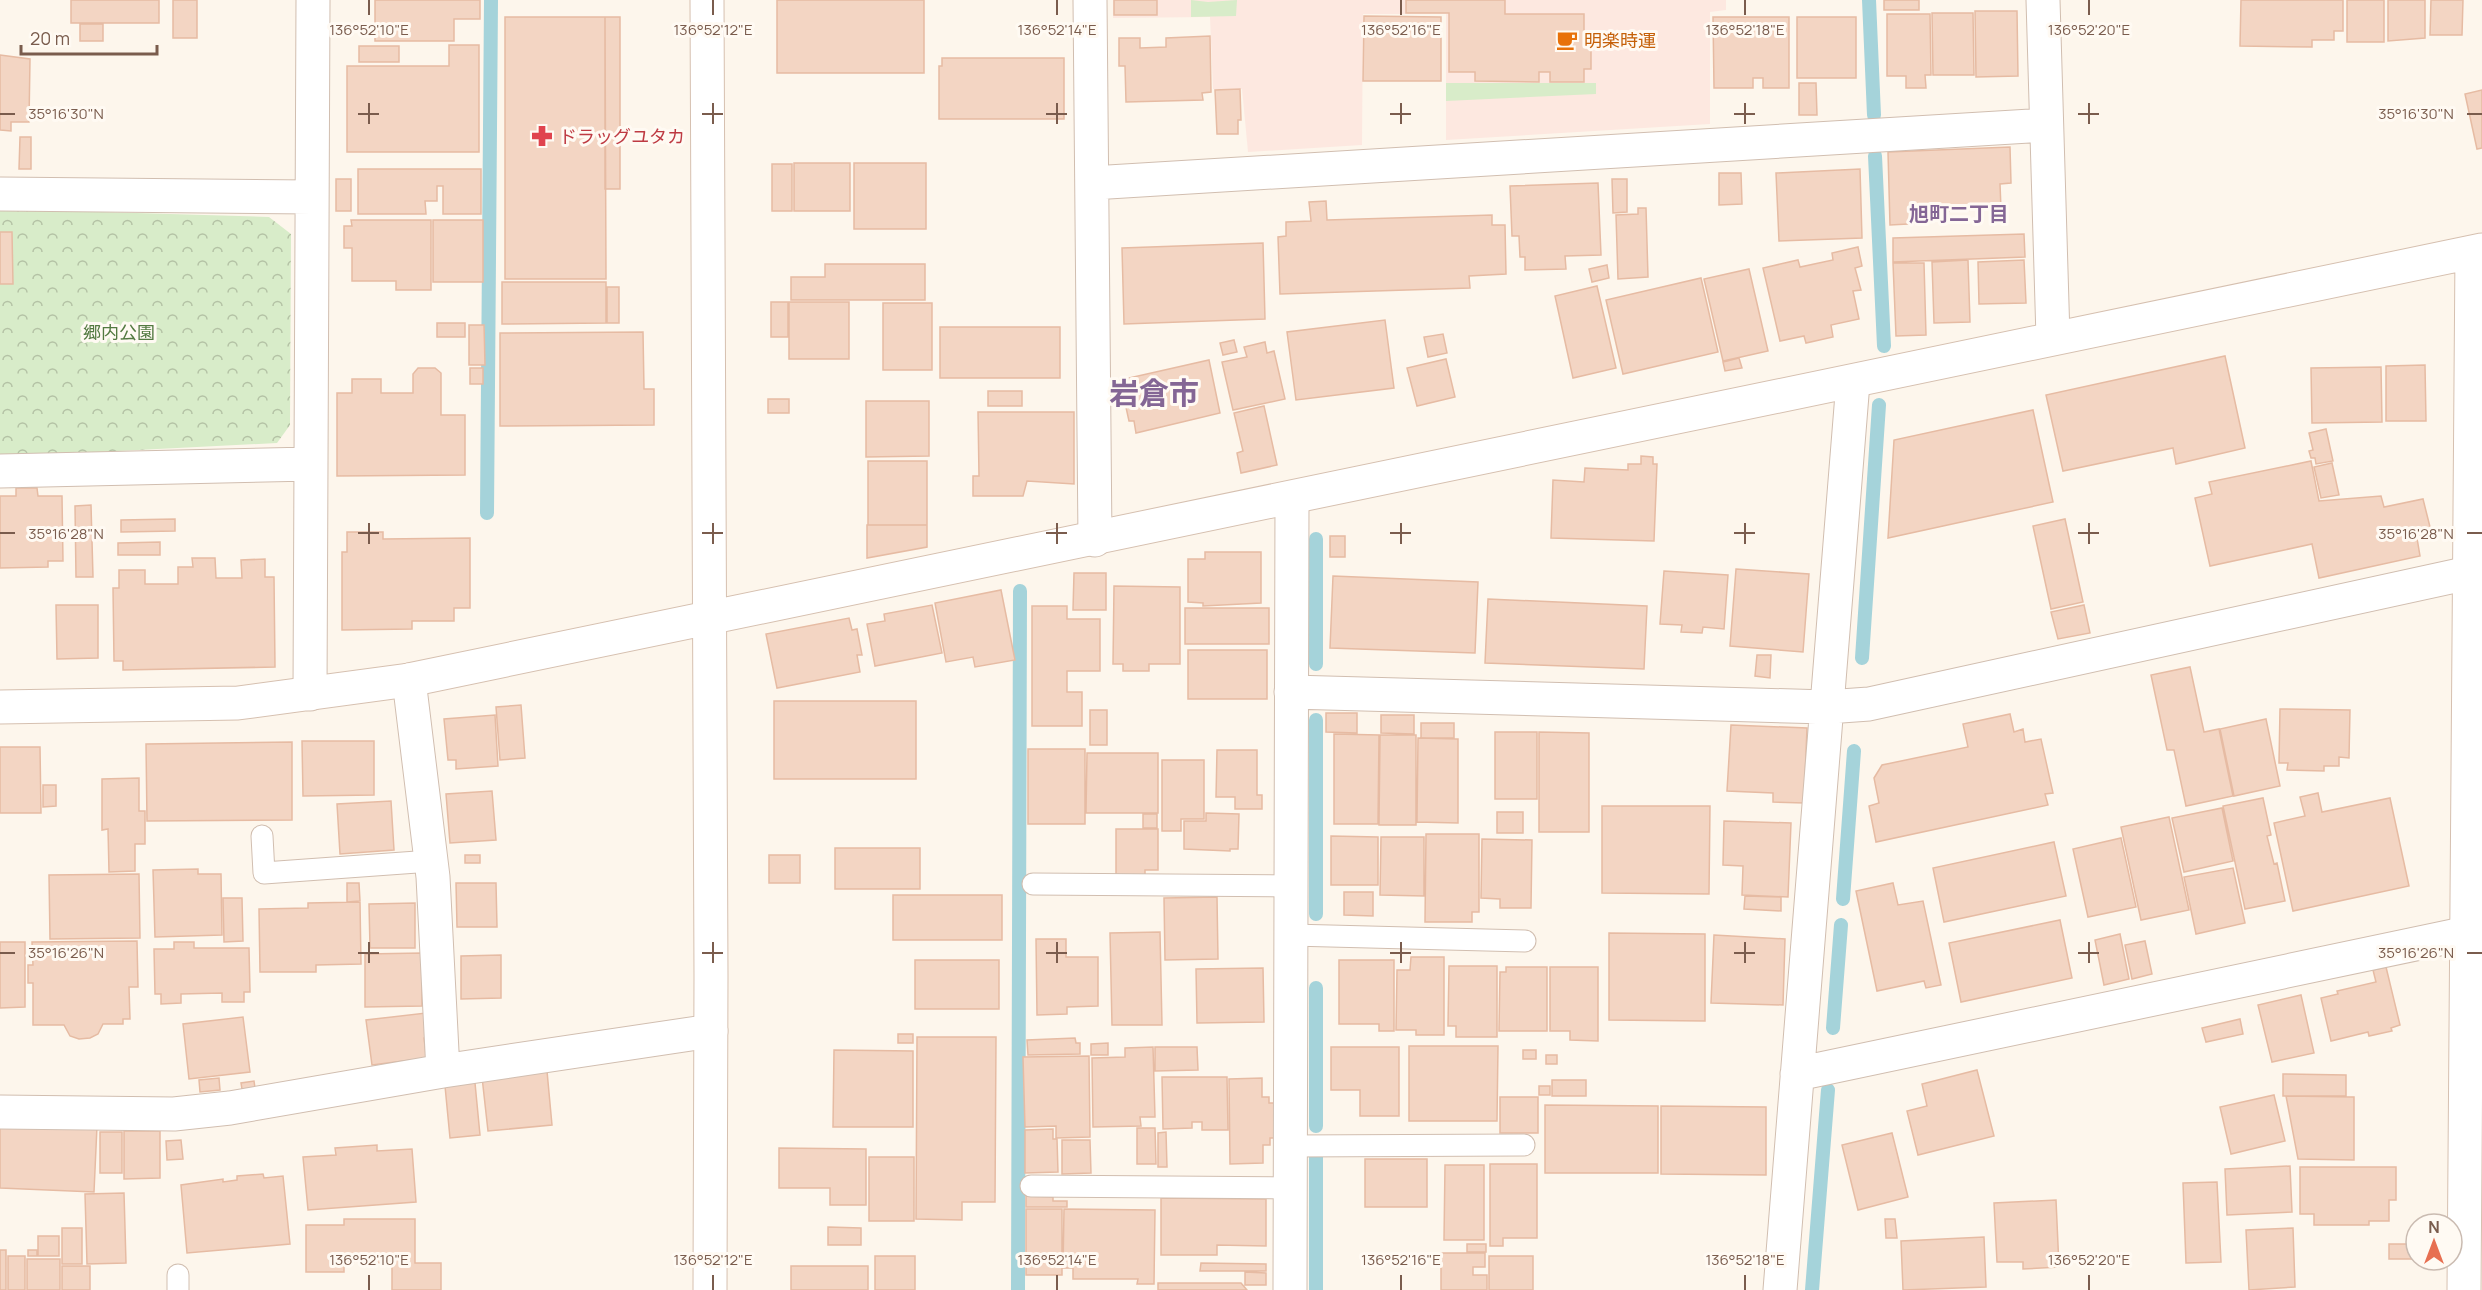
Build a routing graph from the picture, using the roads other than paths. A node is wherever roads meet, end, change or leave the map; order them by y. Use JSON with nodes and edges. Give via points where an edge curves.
{"nodes":[{"id":1,"x":313,"y":0,"type":"edge"},
{"id":2,"x":707,"y":0,"type":"edge"},
{"id":3,"x":1090,"y":0,"type":"edge"},
{"id":4,"x":2043,"y":0,"type":"edge"},
{"id":5,"x":2046,"y":124,"type":"junction"},
{"id":6,"x":1092,"y":183,"type":"junction"},
{"id":7,"x":0,"y":194,"type":"edge"},
{"id":8,"x":312,"y":197,"type":"junction"},
{"id":9,"x":2477,"y":251,"type":"edge"},
{"id":10,"x":2053,"y":338,"type":"junction"},
{"id":11,"x":1852,"y":382,"type":"junction"},
{"id":12,"x":311,"y":464,"type":"junction"},
{"id":13,"x":0,"y":471,"type":"edge"},
{"id":14,"x":1292,"y":499,"type":"junction"},
{"id":15,"x":1095,"y":540,"type":"junction"},
{"id":16,"x":2476,"y":572,"type":"edge"},
{"id":17,"x":710,"y":620,"type":"junction"},
{"id":18,"x":409,"y":680,"type":"junction"},
{"id":19,"x":1291,"y":692,"type":"junction"},
{"id":20,"x":310,"y":694,"type":"junction"},
{"id":21,"x":0,"y":707,"type":"edge"},
{"id":22,"x":1827,"y":707,"type":"junction"},
{"id":23,"x":262,"y":836,"type":"dead end"},
{"id":24,"x":431,"y":861,"type":"junction"},
{"id":25,"x":1033,"y":884,"type":"dead end"},
{"id":26,"x":1291,"y":886,"type":"junction"},
{"id":27,"x":2474,"y":932,"type":"edge"},
{"id":28,"x":1291,"y":935,"type":"junction"},
{"id":29,"x":1525,"y":941,"type":"dead end"},
{"id":30,"x":711,"y":1031,"type":"junction"},
{"id":31,"x":443,"y":1071,"type":"junction"},
{"id":32,"x":1797,"y":1074,"type":"junction"},
{"id":33,"x":0,"y":1112,"type":"edge"},
{"id":34,"x":1524,"y":1145,"type":"dead end"},
{"id":35,"x":1290,"y":1146,"type":"junction"},
{"id":36,"x":1031,"y":1186,"type":"dead end"},
{"id":37,"x":1290,"y":1188,"type":"junction"},
{"id":38,"x":710,"y":1290,"type":"edge"},
{"id":39,"x":1290,"y":1290,"type":"edge"},
{"id":40,"x":1780,"y":1290,"type":"edge"},
{"id":41,"x":2464,"y":1290,"type":"edge"}],
"edges":[{"from":1,"to":8,"type":"street"},
{"from":2,"to":17,"type":"street"},
{"from":3,"to":6,"type":"street"},
{"from":4,"to":5,"type":"street"},
{"from":5,"to":6,"type":"street"},
{"from":5,"to":10,"type":"street"},
{"from":6,"to":15,"type":"street"},
{"from":7,"to":8,"type":"street"},
{"from":8,"to":12,"type":"street"},
{"from":9,"to":10,"type":"street"},
{"from":9,"to":16,"type":"street"},
{"from":10,"to":11,"type":"street"},
{"from":11,"to":14,"type":"street"},
{"from":11,"to":22,"type":"street"},
{"from":12,"to":13,"type":"street"},
{"from":12,"to":20,"type":"street"},
{"from":14,"to":15,"type":"street"},
{"from":14,"to":19,"type":"street"},
{"from":15,"to":17,"type":"street"},
{"from":16,"to":22,"type":"street","via":[[1869,704]]},
{"from":16,"to":27,"type":"street"},
{"from":17,"to":18,"type":"street"},
{"from":17,"to":30,"type":"street"},
{"from":18,"to":20,"type":"street"},
{"from":18,"to":24,"type":"street"},
{"from":19,"to":22,"type":"street"},
{"from":19,"to":26,"type":"street"},
{"from":20,"to":21,"type":"street","via":[[238,703]]},
{"from":22,"to":32,"type":"street"},
{"from":23,"to":24,"type":"lane","via":[[264,873]]},
{"from":24,"to":31,"type":"street"},
{"from":25,"to":26,"type":"lane"},
{"from":26,"to":28,"type":"street"},
{"from":27,"to":32,"type":"street"},
{"from":27,"to":41,"type":"street"},
{"from":28,"to":29,"type":"lane"},
{"from":28,"to":35,"type":"street"},
{"from":30,"to":31,"type":"street"},
{"from":30,"to":38,"type":"street"},
{"from":31,"to":33,"type":"street","via":[[174,1114]]},
{"from":32,"to":40,"type":"street"},
{"from":34,"to":35,"type":"lane"},
{"from":35,"to":37,"type":"street"},
{"from":36,"to":37,"type":"lane"},
{"from":37,"to":39,"type":"street"}]}
